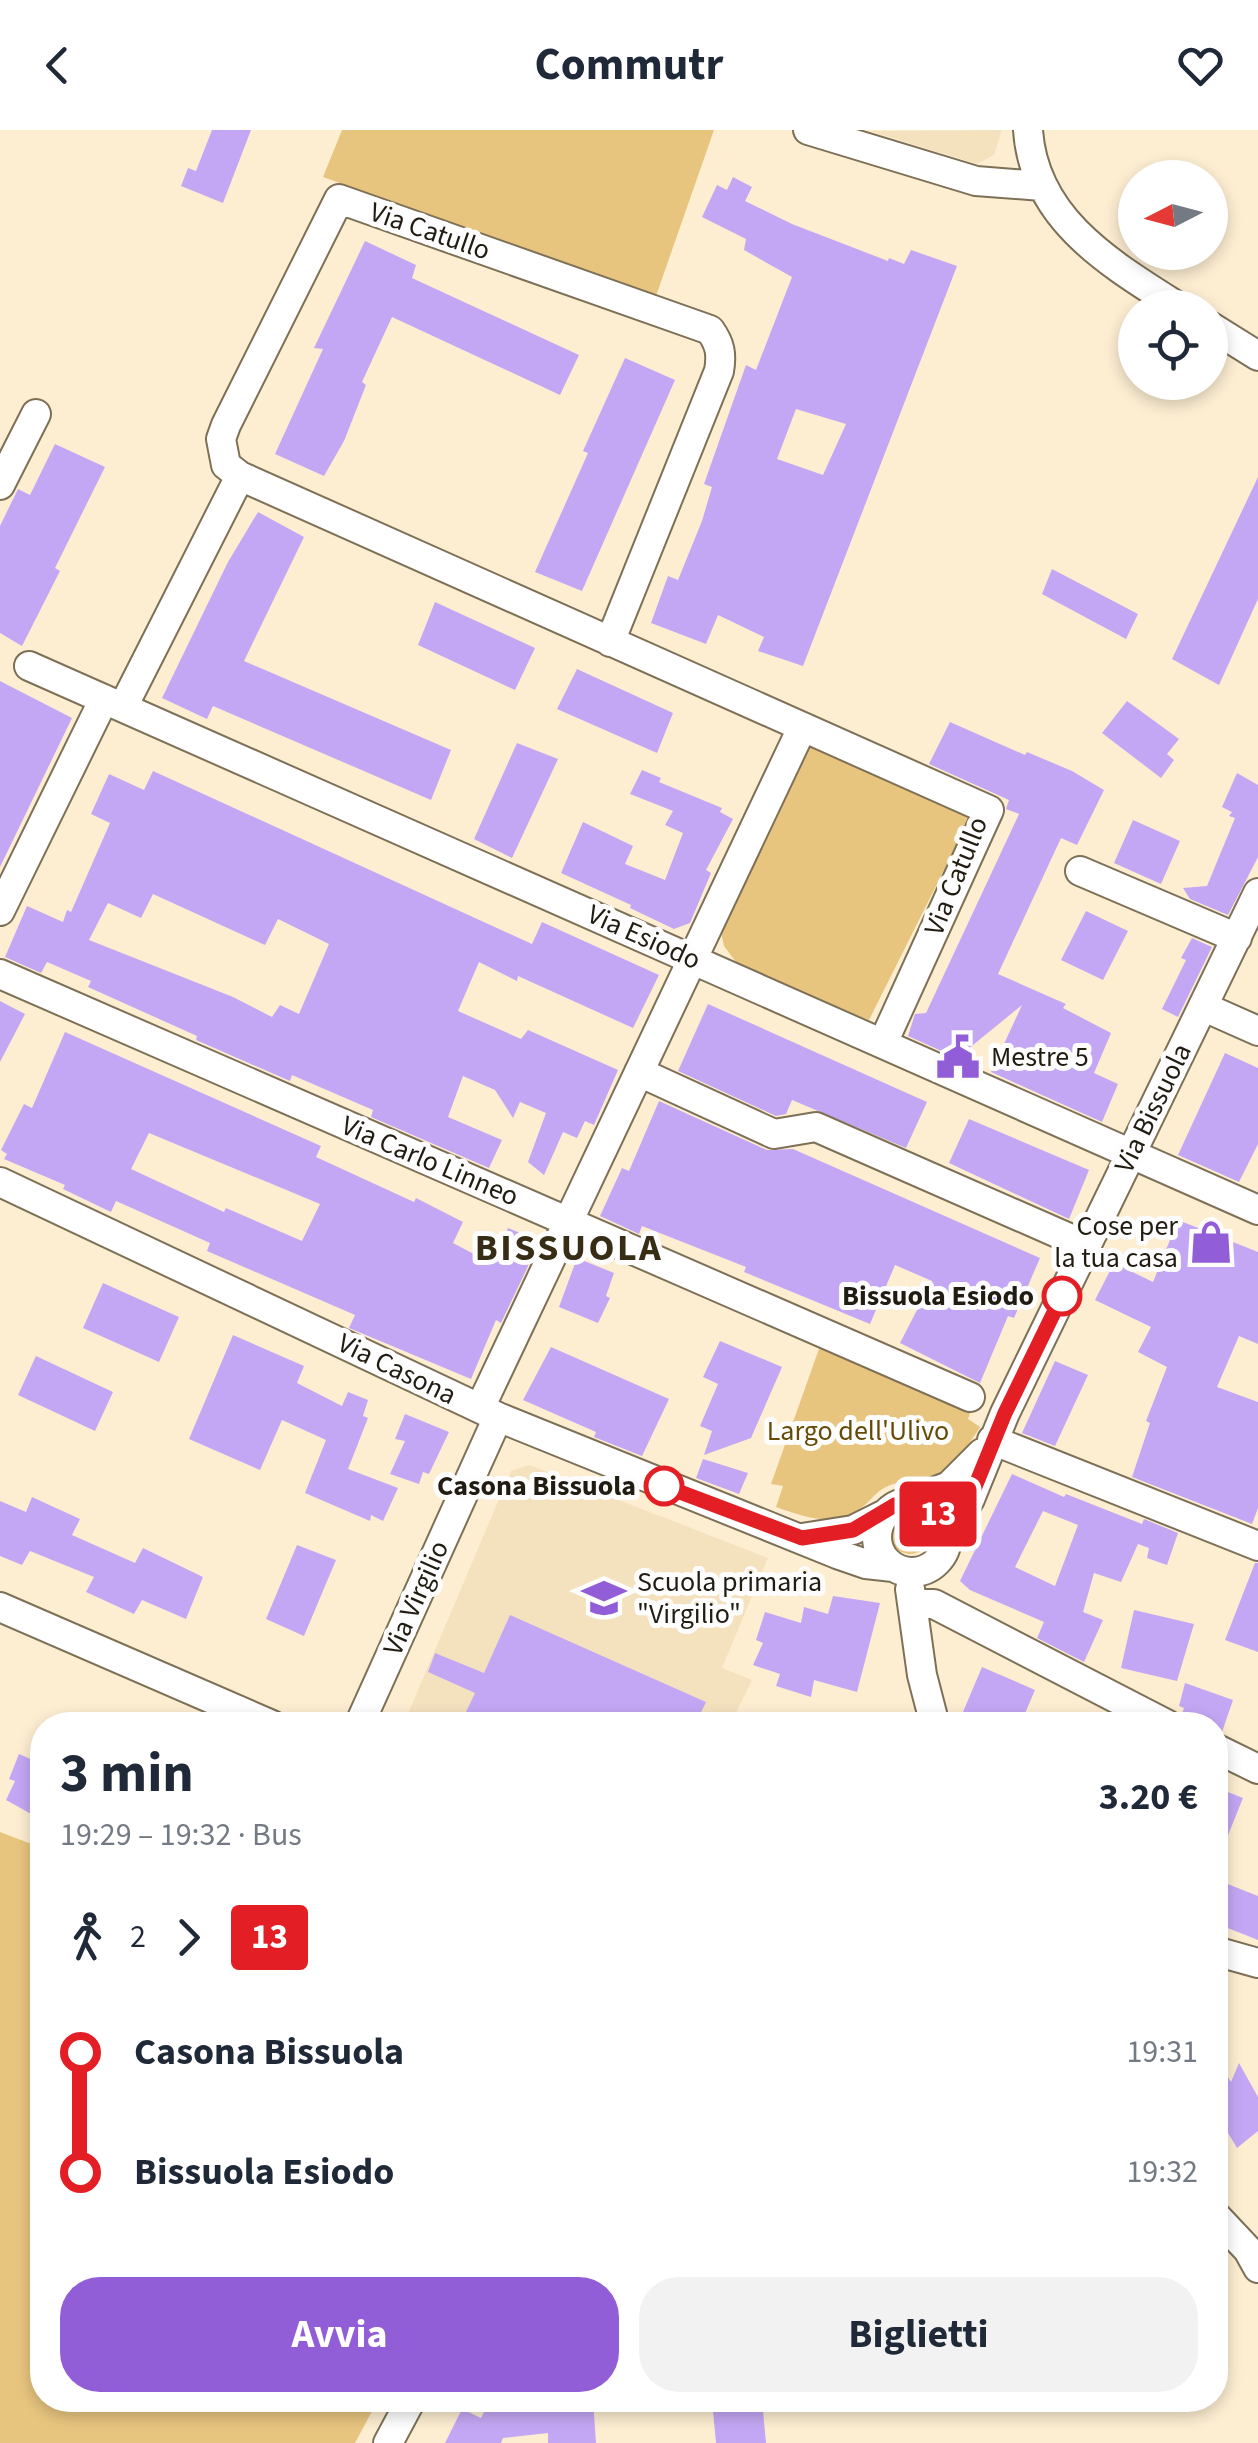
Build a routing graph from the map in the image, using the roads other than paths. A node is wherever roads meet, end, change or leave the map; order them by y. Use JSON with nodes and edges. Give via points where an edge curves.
{"nodes":[{"id":1,"x":808,"y":130,"type":"edge"},
{"id":2,"x":1028,"y":135,"type":"edge"},
{"id":3,"x":1042,"y":186,"type":"junction"},
{"id":4,"x":1154,"y":290,"type":"edge"},
{"id":5,"x":1228,"y":337,"type":"edge"},
{"id":6,"x":1258,"y":356,"type":"edge"},
{"id":7,"x":36,"y":414,"type":"dead end"},
{"id":8,"x":240,"y":476,"type":"junction"},
{"id":9,"x":0,"y":486,"type":"edge"},
{"id":10,"x":610,"y":642,"type":"junction"},
{"id":11,"x":29,"y":666,"type":"dead end"},
{"id":12,"x":114,"y":703,"type":"junction"},
{"id":13,"x":802,"y":728,"type":"junction"},
{"id":14,"x":1080,"y":871,"type":"dead end"},
{"id":15,"x":1258,"y":893,"type":"edge"},
{"id":16,"x":0,"y":911,"type":"edge"},
{"id":17,"x":1238,"y":938,"type":"junction"},
{"id":18,"x":693,"y":959,"type":"junction"},
{"id":19,"x":0,"y":974,"type":"edge"},
{"id":20,"x":1204,"y":1007,"type":"junction"},
{"id":21,"x":1258,"y":1031,"type":"edge"},
{"id":22,"x":883,"y":1043,"type":"junction"},
{"id":23,"x":640,"y":1072,"type":"junction"},
{"id":24,"x":1130,"y":1154,"type":"junction"},
{"id":25,"x":0,"y":1182,"type":"edge"},
{"id":26,"x":1258,"y":1210,"type":"edge"},
{"id":27,"x":568,"y":1221,"type":"junction"},
{"id":28,"x":1087,"y":1246,"type":"junction"},
{"id":29,"x":970,"y":1397,"type":"dead end"},
{"id":30,"x":489,"y":1412,"type":"junction"},
{"id":31,"x":992,"y":1440,"type":"junction"},
{"id":32,"x":896,"y":1508,"type":"junction"},
{"id":33,"x":802,"y":1538,"type":"junction"},
{"id":34,"x":945,"y":1545,"type":"junction"},
{"id":35,"x":1258,"y":1546,"type":"edge"},
{"id":36,"x":896,"y":1568,"type":"junction"},
{"id":37,"x":924,"y":1604,"type":"junction"},
{"id":38,"x":0,"y":1607,"type":"edge"},
{"id":39,"x":242,"y":1712,"type":"edge"},
{"id":40,"x":364,"y":1712,"type":"edge"},
{"id":41,"x":933,"y":1712,"type":"edge"},
{"id":42,"x":1142,"y":1712,"type":"edge"},
{"id":43,"x":1228,"y":1754,"type":"edge"},
{"id":44,"x":1258,"y":1769,"type":"edge"},
{"id":45,"x":1228,"y":1955,"type":"edge"},
{"id":46,"x":1258,"y":1963,"type":"edge"},
{"id":47,"x":1228,"y":2229,"type":"edge"},
{"id":48,"x":1228,"y":2249,"type":"edge"},
{"id":49,"x":1257,"y":2266,"type":"edge"},
{"id":50,"x":404,"y":2412,"type":"edge"},
{"id":51,"x":388,"y":2443,"type":"edge"}],
"edges":[{"from":1,"to":3,"type":"street","via":[[976,180]]},
{"from":2,"to":3,"type":"street"},
{"from":3,"to":4,"type":"street","via":[[1084,242]]},
{"from":5,"to":6,"type":"street"},
{"from":7,"to":9,"type":"street"},
{"from":8,"to":10,"type":"street","name":"Via Catullo"},
{"from":8,"to":10,"type":"street","name":"Via Catullo","via":[[222,454],[226,425],[339,199],[710,330],[722,354],[720,371]]},
{"from":8,"to":12,"type":"street"},
{"from":10,"to":13,"type":"street","name":"Via Catullo"},
{"from":11,"to":12,"type":"street","name":"Via Esiodo"},
{"from":12,"to":16,"type":"street"},
{"from":12,"to":18,"type":"street","name":"Via Esiodo"},
{"from":13,"to":18,"type":"street","name":"Via Virgilio"},
{"from":13,"to":22,"type":"street","name":"Via Catullo","via":[[989,810]]},
{"from":14,"to":17,"type":"street"},
{"from":15,"to":17,"type":"street","name":"Via Bissuola"},
{"from":17,"to":20,"type":"street","name":"Via Bissuola"},
{"from":18,"to":22,"type":"street","name":"Via Esiodo"},
{"from":18,"to":23,"type":"street","name":"Via Virgilio"},
{"from":19,"to":27,"type":"street","name":"Via Carlo Linneo"},
{"from":20,"to":21,"type":"street"},
{"from":20,"to":24,"type":"street","name":"Via Bissuola"},
{"from":22,"to":24,"type":"street","name":"Via Esiodo"},
{"from":23,"to":27,"type":"street","name":"Via Virgilio"},
{"from":23,"to":28,"type":"street","via":[[774,1134],[816,1127]]},
{"from":24,"to":26,"type":"street","name":"Via Esiodo"},
{"from":24,"to":28,"type":"street","name":"Via Bissuola"},
{"from":25,"to":30,"type":"street","name":"Via Casona"},
{"from":27,"to":29,"type":"street","name":"Via Carlo Linneo"},
{"from":27,"to":30,"type":"street","name":"Via Virgilio"},
{"from":28,"to":31,"type":"street","name":"Via Bissuola"},
{"from":30,"to":33,"type":"street","name":"Via Casona"},
{"from":30,"to":40,"type":"street","name":"Via Virgilio"},
{"from":31,"to":32,"type":"street","name":"Via Bissuola","via":[[949,1486]]},
{"from":31,"to":34,"type":"street","name":"Via Bissuola"},
{"from":31,"to":35,"type":"street"},
{"from":32,"to":33,"type":"street","name":"Via Casona","via":[[853,1530]]},
{"from":32,"to":34,"type":"street","via":[[923,1503],[936,1511]]},
{"from":32,"to":36,"type":"street","via":[[877,1530],[878,1547]]},
{"from":33,"to":36,"type":"street","name":"Via Casona","via":[[853,1560]]},
{"from":34,"to":36,"type":"street","via":[[929,1568]]},
{"from":34,"to":37,"type":"street","name":"Via Bissuola"},
{"from":36,"to":37,"type":"street","name":"Via Bissuola"},
{"from":37,"to":41,"type":"street","name":"Via Bissuola"},
{"from":37,"to":42,"type":"street"},
{"from":38,"to":39,"type":"street"},
{"from":43,"to":44,"type":"street"},
{"from":45,"to":46,"type":"street"},
{"from":47,"to":49,"type":"street"},
{"from":48,"to":49,"type":"street"},
{"from":50,"to":51,"type":"street"}]}
